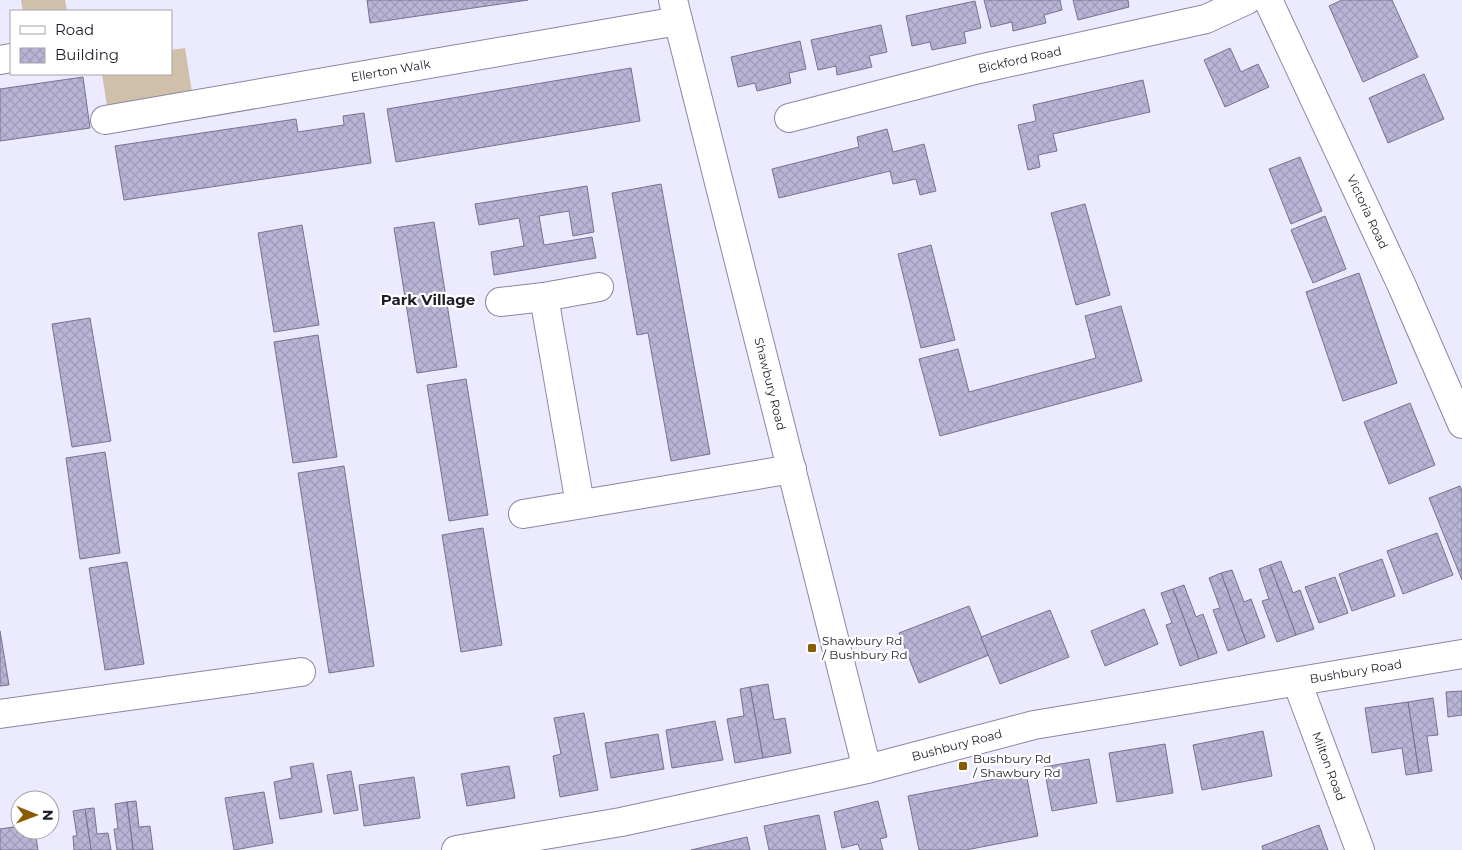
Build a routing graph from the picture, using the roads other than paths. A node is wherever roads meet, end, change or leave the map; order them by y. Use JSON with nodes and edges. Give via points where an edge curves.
{"nodes":[{"id":1,"x":1247,"y":0,"type":"edge"},
{"id":2,"x":1268,"y":0,"type":"edge"},
{"id":3,"x":675,"y":11,"type":"edge"},
{"id":4,"x":789,"y":118,"type":"dead end"},
{"id":5,"x":105,"y":120,"type":"dead end"},
{"id":6,"x":599,"y":287,"type":"dead end"},
{"id":7,"x":544,"y":297,"type":"junction"},
{"id":8,"x":500,"y":302,"type":"dead end"},
{"id":9,"x":1462,"y":424,"type":"edge"},
{"id":10,"x":792,"y":469,"type":"junction"},
{"id":11,"x":580,"y":504,"type":"junction"},
{"id":12,"x":523,"y":514,"type":"dead end"},
{"id":13,"x":1462,"y":654,"type":"edge"},
{"id":14,"x":301,"y":672,"type":"dead end"},
{"id":15,"x":1297,"y":682,"type":"junction"},
{"id":16,"x":0,"y":714,"type":"edge"},
{"id":17,"x":867,"y":769,"type":"junction"},
{"id":18,"x":456,"y":850,"type":"edge"},
{"id":19,"x":1360,"y":850,"type":"edge"}],
"edges":[{"from":1,"to":4,"type":"street","name":"Bickford Road","via":[[1206,19],[979,69]]},
{"from":2,"to":9,"type":"street","name":"Victoria Road","via":[[1402,286]]},
{"from":3,"to":5,"type":"street","name":"Ellerton Walk"},
{"from":3,"to":10,"type":"street","name":"Shawbury Road"},
{"from":6,"to":7,"type":"street"},
{"from":7,"to":8,"type":"street"},
{"from":7,"to":11,"type":"street"},
{"from":10,"to":11,"type":"street"},
{"from":10,"to":17,"type":"street","name":"Shawbury Road"},
{"from":11,"to":12,"type":"street"},
{"from":13,"to":15,"type":"street","name":"Bushbury Road"},
{"from":14,"to":16,"type":"street"},
{"from":15,"to":17,"type":"street","name":"Bushbury Road","via":[[1034,725]]},
{"from":15,"to":19,"type":"street","name":"Milton Road"},
{"from":17,"to":18,"type":"street","name":"Bushbury Road","via":[[621,822]]}]}
